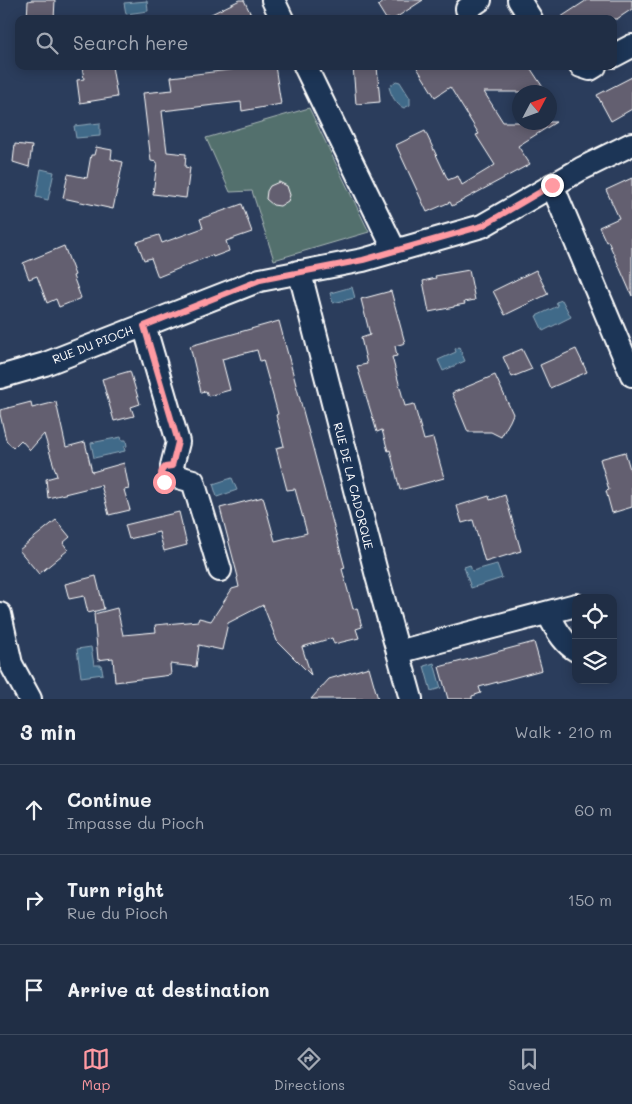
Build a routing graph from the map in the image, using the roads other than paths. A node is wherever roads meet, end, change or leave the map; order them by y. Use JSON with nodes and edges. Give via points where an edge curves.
{"nodes":[{"id":1,"x":273,"y":0,"type":"edge"},
{"id":2,"x":519,"y":0,"type":"edge"},
{"id":3,"x":280,"y":15,"type":"edge"},
{"id":4,"x":528,"y":15,"type":"edge"},
{"id":5,"x":632,"y":46,"type":"edge"},
{"id":6,"x":617,"y":54,"type":"edge"},
{"id":7,"x":307,"y":70,"type":"edge"},
{"id":8,"x":632,"y":144,"type":"edge"},
{"id":9,"x":552,"y":185,"type":"junction"},
{"id":10,"x":395,"y":251,"type":"junction"},
{"id":11,"x":298,"y":272,"type":"junction"},
{"id":12,"x":144,"y":326,"type":"junction"},
{"id":13,"x":632,"y":374,"type":"edge"},
{"id":14,"x":0,"y":376,"type":"edge"},
{"id":15,"x":220,"y":570,"type":"dead end"},
{"id":16,"x":572,"y":606,"type":"edge"},
{"id":17,"x":548,"y":613,"type":"junction"},
{"id":18,"x":0,"y":614,"type":"edge"},
{"id":19,"x":572,"y":648,"type":"edge"},
{"id":20,"x":398,"y":652,"type":"junction"},
{"id":21,"x":5,"y":672,"type":"edge"},
{"id":22,"x":30,"y":699,"type":"edge"},
{"id":23,"x":411,"y":699,"type":"edge"}],
"edges":[{"from":1,"to":3,"type":"street"},
{"from":2,"to":4,"type":"street"},
{"from":5,"to":6,"type":"street"},
{"from":7,"to":10,"type":"street"},
{"from":8,"to":9,"type":"street","name":"RUE DU PIOCH"},
{"from":9,"to":10,"type":"street","name":"RUE DU PIOCH","via":[[482,226]]},
{"from":9,"to":13,"type":"street"},
{"from":10,"to":11,"type":"street","name":"RUE DU PIOCH"},
{"from":11,"to":12,"type":"street","name":"RUE DU PIOCH","via":[[260,280]]},
{"from":11,"to":20,"type":"street","name":"RUE DE LA CADORQUE"},
{"from":12,"to":14,"type":"street","name":"RUE DU PIOCH","via":[[45,364]]},
{"from":12,"to":15,"type":"street","via":[[178,442],[175,472],[193,481]]},
{"from":16,"to":17,"type":"street"},
{"from":17,"to":19,"type":"street"},
{"from":17,"to":20,"type":"street"},
{"from":18,"to":21,"type":"street"},
{"from":20,"to":23,"type":"street","name":"RUE DE LA CADORQUE"},
{"from":21,"to":22,"type":"street"}]}
